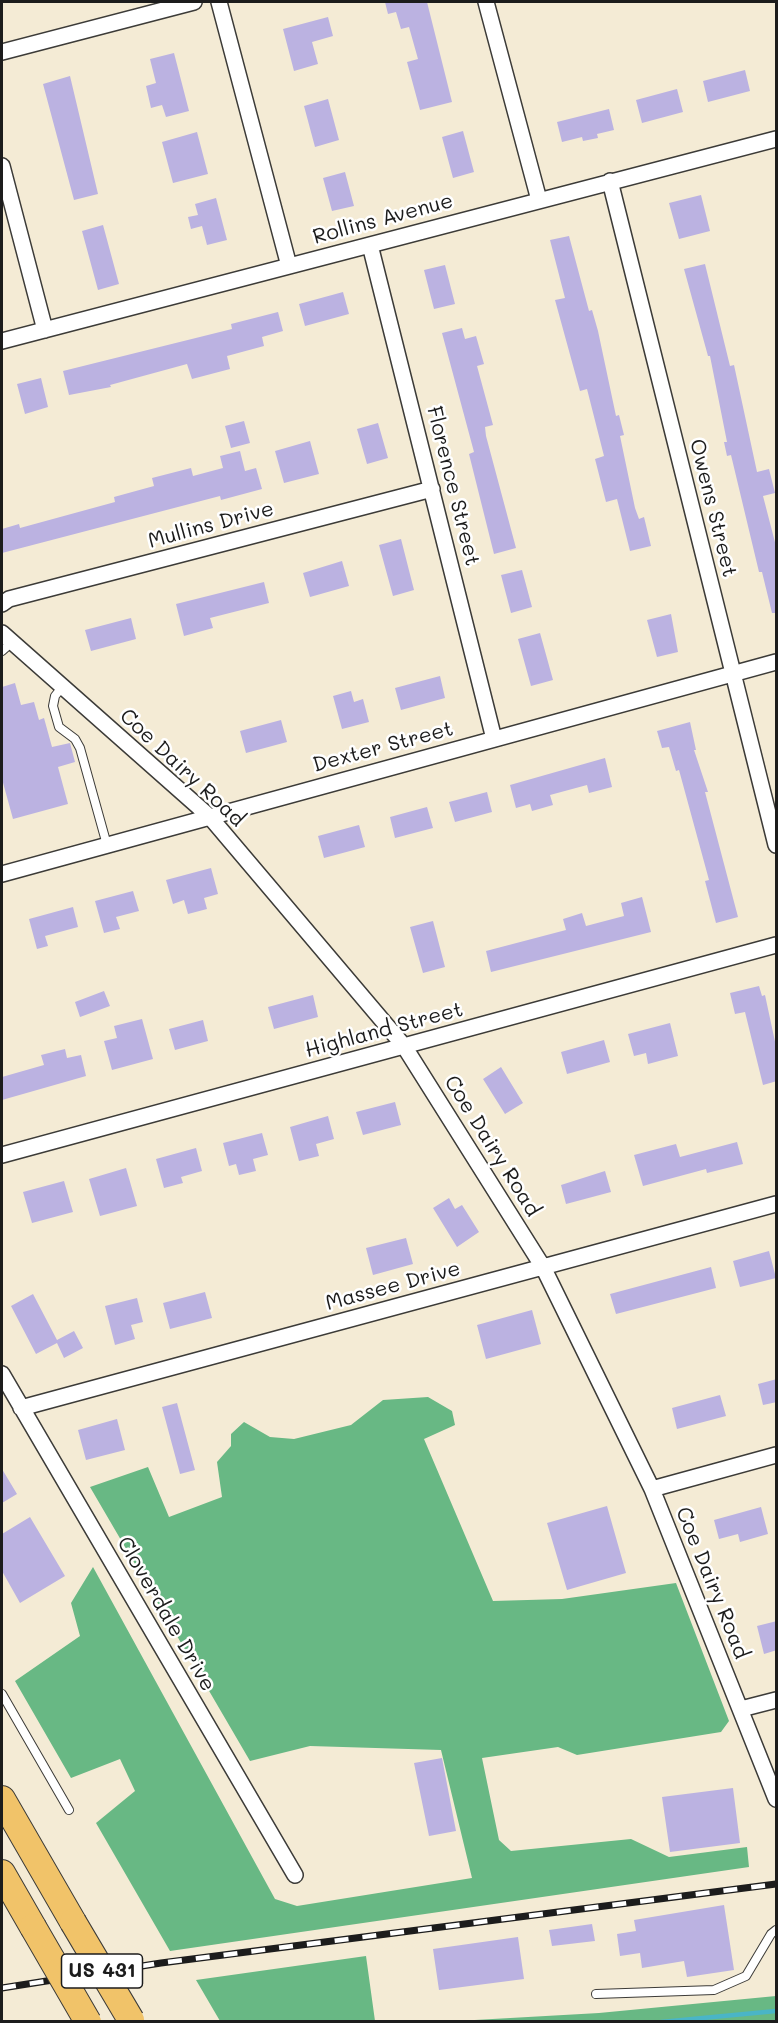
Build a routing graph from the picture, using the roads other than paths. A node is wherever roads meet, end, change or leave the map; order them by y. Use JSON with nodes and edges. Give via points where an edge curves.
{"nodes":[{"id":1,"x":194,"y":2,"type":"edge"},
{"id":2,"x":219,"y":2,"type":"edge"},
{"id":3,"x":486,"y":2,"type":"edge"},
{"id":4,"x":2,"y":52,"type":"edge"},
{"id":5,"x":777,"y":139,"type":"edge"},
{"id":6,"x":2,"y":166,"type":"edge"},
{"id":7,"x":610,"y":181,"type":"junction"},
{"id":8,"x":539,"y":200,"type":"junction"},
{"id":9,"x":370,"y":244,"type":"junction"},
{"id":10,"x":288,"y":266,"type":"junction"},
{"id":11,"x":45,"y":330,"type":"junction"},
{"id":12,"x":2,"y":341,"type":"edge"},
{"id":13,"x":432,"y":489,"type":"junction"},
{"id":14,"x":2,"y":604,"type":"edge"},
{"id":15,"x":5,"y":642,"type":"edge"},
{"id":16,"x":777,"y":662,"type":"edge"},
{"id":17,"x":734,"y":674,"type":"junction"},
{"id":18,"x":63,"y":686,"type":"junction"},
{"id":19,"x":494,"y":739,"type":"junction"},
{"id":20,"x":210,"y":817,"type":"junction"},
{"id":21,"x":106,"y":845,"type":"junction"},
{"id":22,"x":777,"y":845,"type":"edge"},
{"id":23,"x":2,"y":874,"type":"edge"},
{"id":24,"x":777,"y":945,"type":"edge"},
{"id":25,"x":404,"y":1046,"type":"junction"},
{"id":26,"x":2,"y":1155,"type":"edge"},
{"id":27,"x":777,"y":1204,"type":"edge"},
{"id":28,"x":543,"y":1267,"type":"junction"},
{"id":29,"x":2,"y":1374,"type":"edge"},
{"id":30,"x":21,"y":1408,"type":"junction"},
{"id":31,"x":777,"y":1455,"type":"edge"},
{"id":32,"x":652,"y":1489,"type":"junction"},
{"id":33,"x":2,"y":1694,"type":"edge"},
{"id":34,"x":777,"y":1700,"type":"edge"},
{"id":35,"x":741,"y":1709,"type":"junction"},
{"id":36,"x":2,"y":1799,"type":"edge"},
{"id":37,"x":777,"y":1799,"type":"edge"},
{"id":38,"x":69,"y":1810,"type":"dead end"},
{"id":39,"x":2,"y":1873,"type":"edge"},
{"id":40,"x":295,"y":1875,"type":"dead end"},
{"id":41,"x":777,"y":1930,"type":"edge"},
{"id":42,"x":596,"y":1994,"type":"dead end"},
{"id":43,"x":131,"y":2021,"type":"edge"},
{"id":44,"x":88,"y":2022,"type":"edge"}],
"edges":[{"from":1,"to":4,"type":"street"},
{"from":2,"to":10,"type":"street"},
{"from":3,"to":8,"type":"street"},
{"from":5,"to":7,"type":"street","name":"Rollins Avenue"},
{"from":6,"to":11,"type":"street"},
{"from":7,"to":8,"type":"street","name":"Rollins Avenue"},
{"from":7,"to":17,"type":"street","name":"Owens Street"},
{"from":8,"to":9,"type":"street","name":"Rollins Avenue"},
{"from":9,"to":10,"type":"street","name":"Rollins Avenue"},
{"from":9,"to":13,"type":"street","name":"Florence Street"},
{"from":10,"to":11,"type":"street","name":"Rollins Avenue"},
{"from":11,"to":12,"type":"street","name":"Rollins Avenue"},
{"from":13,"to":14,"type":"street","name":"Mullins Drive","via":[[9,599]]},
{"from":13,"to":19,"type":"street","name":"Florence Street"},
{"from":15,"to":18,"type":"street","name":"Coe Dairy Road"},
{"from":16,"to":17,"type":"street","name":"Dexter Street"},
{"from":17,"to":19,"type":"street","name":"Dexter Street"},
{"from":17,"to":22,"type":"street","name":"Owens Street"},
{"from":18,"to":20,"type":"street","name":"Coe Dairy Road"},
{"from":18,"to":21,"type":"lane","via":[[53,706],[59,727],[80,748]]},
{"from":19,"to":20,"type":"street","name":"Dexter Street"},
{"from":20,"to":21,"type":"street","name":"Dexter Street"},
{"from":20,"to":25,"type":"street","name":"Coe Dairy Road"},
{"from":21,"to":23,"type":"street","name":"Dexter Street"},
{"from":24,"to":25,"type":"street","name":"Highland Street"},
{"from":25,"to":26,"type":"street","name":"Highland Street"},
{"from":25,"to":28,"type":"street","name":"Coe Dairy Road"},
{"from":27,"to":28,"type":"street","name":"Massee Drive"},
{"from":28,"to":30,"type":"street","name":"Massee Drive"},
{"from":28,"to":32,"type":"street","name":"Coe Dairy Road"},
{"from":29,"to":30,"type":"street","name":"Cloverdale Drive"},
{"from":30,"to":40,"type":"street","name":"Cloverdale Drive"},
{"from":31,"to":32,"type":"street"},
{"from":32,"to":35,"type":"street","name":"Coe Dairy Road"},
{"from":33,"to":38,"type":"lane"},
{"from":34,"to":35,"type":"street"},
{"from":35,"to":37,"type":"street","name":"Coe Dairy Road"},
{"from":36,"to":43,"type":"highway","number":"US 431","bridge":true},
{"from":39,"to":44,"type":"highway","number":"US 431","bridge":true},
{"from":41,"to":42,"type":"lane","via":[[746,1976],[714,1990]]}]}
